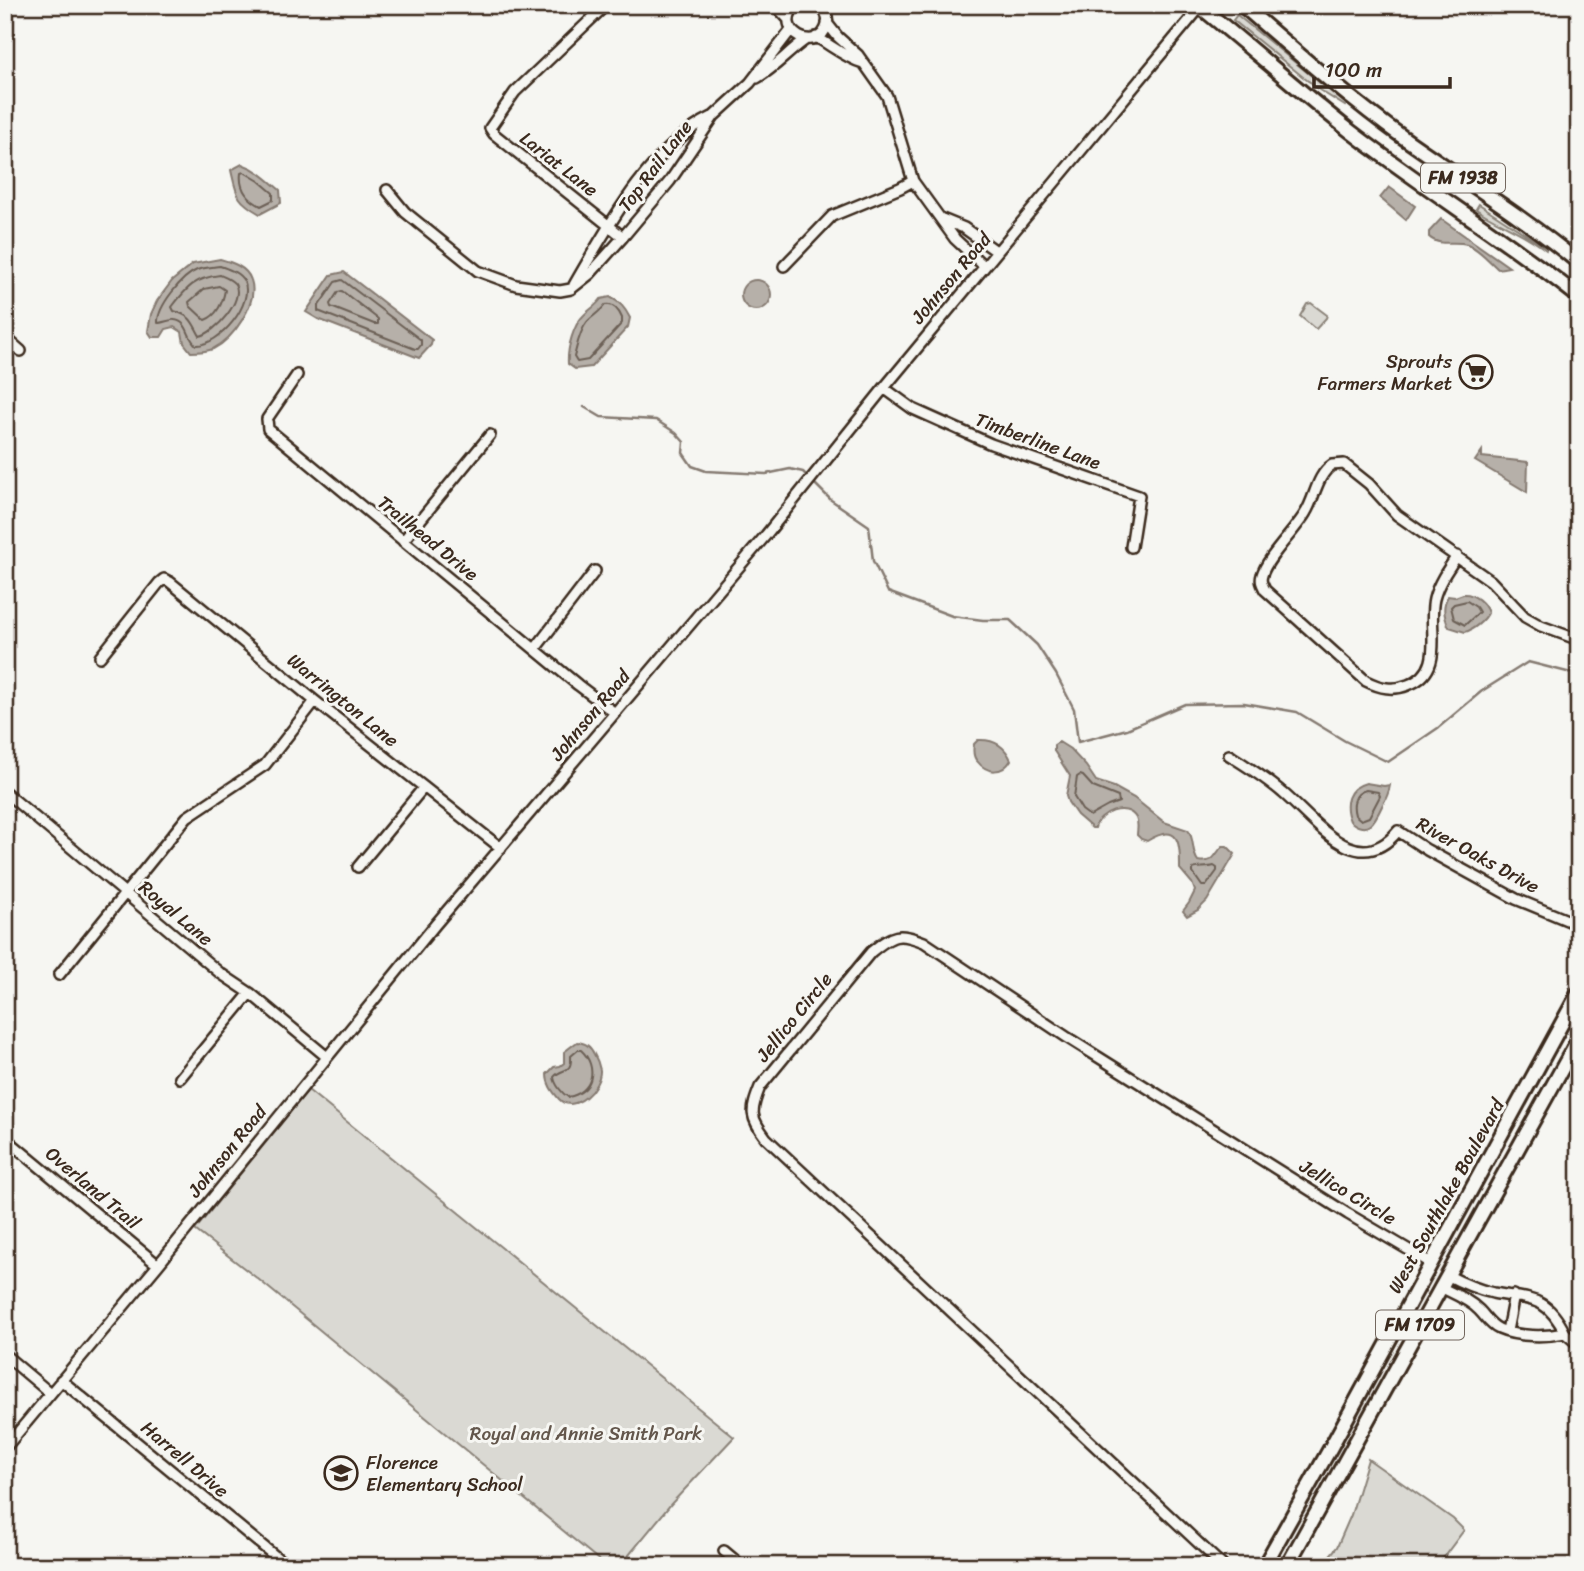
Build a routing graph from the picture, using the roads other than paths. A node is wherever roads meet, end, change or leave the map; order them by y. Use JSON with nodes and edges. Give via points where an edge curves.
{"nodes":[{"id":1,"x":606,"y":5,"type":"edge"},
{"id":2,"x":775,"y":5,"type":"edge"},
{"id":3,"x":796,"y":5,"type":"edge"},
{"id":4,"x":1242,"y":5,"type":"edge"},
{"id":5,"x":823,"y":6,"type":"edge"},
{"id":6,"x":1200,"y":6,"type":"edge"},
{"id":7,"x":827,"y":23,"type":"junction"},
{"id":8,"x":790,"y":25,"type":"junction"},
{"id":9,"x":816,"y":37,"type":"junction"},
{"id":10,"x":805,"y":40,"type":"junction"},
{"id":11,"x":863,"y":63,"type":"junction"},
{"id":12,"x":750,"y":83,"type":"junction"},
{"id":13,"x":714,"y":116,"type":"junction"},
{"id":14,"x":913,"y":181,"type":"junction"},
{"id":15,"x":387,"y":190,"type":"dead end"},
{"id":16,"x":942,"y":219,"type":"junction"},
{"id":17,"x":609,"y":225,"type":"junction"},
{"id":18,"x":624,"y":237,"type":"junction"},
{"id":19,"x":996,"y":251,"type":"junction"},
{"id":20,"x":1579,"y":263,"type":"edge"},
{"id":21,"x":784,"y":266,"type":"dead end"},
{"id":22,"x":984,"y":266,"type":"junction"},
{"id":23,"x":571,"y":289,"type":"junction"},
{"id":24,"x":1579,"y":297,"type":"edge"},
{"id":25,"x":5,"y":337,"type":"edge"},
{"id":26,"x":21,"y":351,"type":"dead end"},
{"id":27,"x":297,"y":375,"type":"dead end"},
{"id":28,"x":884,"y":388,"type":"junction"},
{"id":29,"x":490,"y":435,"type":"dead end"},
{"id":30,"x":403,"y":541,"type":"junction"},
{"id":31,"x":1131,"y":547,"type":"dead end"},
{"id":32,"x":1457,"y":556,"type":"junction"},
{"id":33,"x":595,"y":570,"type":"dead end"},
{"id":34,"x":1579,"y":640,"type":"edge"},
{"id":35,"x":535,"y":649,"type":"junction"},
{"id":36,"x":100,"y":657,"type":"dead end"},
{"id":37,"x":315,"y":701,"type":"junction"},
{"id":38,"x":615,"y":713,"type":"junction"},
{"id":39,"x":1229,"y":755,"type":"dead end"},
{"id":40,"x":424,"y":787,"type":"junction"},
{"id":41,"x":5,"y":792,"type":"edge"},
{"id":42,"x":500,"y":848,"type":"junction"},
{"id":43,"x":358,"y":867,"type":"dead end"},
{"id":44,"x":125,"y":892,"type":"junction"},
{"id":45,"x":1579,"y":926,"type":"edge"},
{"id":46,"x":59,"y":975,"type":"dead end"},
{"id":47,"x":1579,"y":992,"type":"edge"},
{"id":48,"x":250,"y":993,"type":"junction"},
{"id":49,"x":1579,"y":1038,"type":"edge"},
{"id":50,"x":327,"y":1056,"type":"junction"},
{"id":51,"x":180,"y":1078,"type":"dead end"},
{"id":52,"x":5,"y":1138,"type":"edge"},
{"id":53,"x":1433,"y":1258,"type":"junction"},
{"id":54,"x":158,"y":1265,"type":"junction"},
{"id":55,"x":1447,"y":1275,"type":"junction"},
{"id":56,"x":1440,"y":1287,"type":"junction"},
{"id":57,"x":1514,"y":1295,"type":"junction"},
{"id":58,"x":1507,"y":1331,"type":"junction"},
{"id":59,"x":1565,"y":1333,"type":"junction"},
{"id":60,"x":1579,"y":1345,"type":"edge"},
{"id":61,"x":5,"y":1355,"type":"edge"},
{"id":62,"x":61,"y":1380,"type":"junction"},
{"id":63,"x":50,"y":1393,"type":"junction"},
{"id":64,"x":5,"y":1448,"type":"edge"},
{"id":65,"x":724,"y":1551,"type":"dead end"},
{"id":66,"x":286,"y":1566,"type":"edge"},
{"id":67,"x":742,"y":1566,"type":"edge"},
{"id":68,"x":1223,"y":1566,"type":"edge"},
{"id":69,"x":1264,"y":1566,"type":"edge"},
{"id":70,"x":1287,"y":1566,"type":"edge"}],
"edges":[{"from":1,"to":17,"type":"street","name":"Lariat Lane","via":[[515,92],[490,128]]},
{"from":2,"to":8,"type":"street"},
{"from":3,"to":8,"type":"street","name":"Top Rail Lane"},
{"from":4,"to":20,"type":"main road","number":"FM 1938","via":[[1358,103]]},
{"from":5,"to":7,"type":"street"},
{"from":6,"to":19,"type":"street","name":"Johnson Road"},
{"from":6,"to":24,"type":"main road","number":"FM 1938","via":[[1350,131]]},
{"from":7,"to":9,"type":"street"},
{"from":7,"to":11,"type":"street"},
{"from":8,"to":10,"type":"street"},
{"from":8,"to":12,"type":"street","name":"Top Rail Lane"},
{"from":9,"to":10,"type":"street"},
{"from":9,"to":11,"type":"street"},
{"from":10,"to":12,"type":"street","name":"Top Rail Lane"},
{"from":11,"to":14,"type":"street","via":[[887,96]]},
{"from":12,"to":13,"type":"street","name":"Top Rail Lane"},
{"from":13,"to":17,"type":"street","name":"Top Rail Lane","via":[[695,125],[649,167]]},
{"from":13,"to":18,"type":"street","name":"Top Rail Lane"},
{"from":14,"to":16,"type":"street"},
{"from":14,"to":21,"type":"street","via":[[832,216]]},
{"from":15,"to":23,"type":"street","via":[[405,212],[478,271],[516,285]]},
{"from":16,"to":19,"type":"street"},
{"from":16,"to":22,"type":"street","via":[[955,239]]},
{"from":17,"to":18,"type":"street","name":"Top Rail Lane"},
{"from":17,"to":23,"type":"street","name":"Top Rail Lane"},
{"from":18,"to":23,"type":"street","name":"Top Rail Lane"},
{"from":19,"to":22,"type":"street","name":"Johnson Road"},
{"from":22,"to":28,"type":"street","name":"Johnson Road"},
{"from":25,"to":26,"type":"street"},
{"from":27,"to":30,"type":"street","name":"Trailhead Drive","via":[[267,419],[268,429]]},
{"from":28,"to":31,"type":"street","name":"Timberline Lane","via":[[913,409],[991,444],[1139,496]]},
{"from":28,"to":38,"type":"street","name":"Johnson Road"},
{"from":29,"to":30,"type":"street"},
{"from":30,"to":35,"type":"street","name":"Trailhead Drive"},
{"from":32,"to":32,"type":"street","via":[[1397,515],[1369,484],[1337,463],[1323,474],[1306,512],[1266,566],[1261,583],[1366,681],[1393,688],[1414,682],[1431,664],[1434,598]]},
{"from":32,"to":34,"type":"street","via":[[1491,581],[1525,617]]},
{"from":33,"to":35,"type":"street"},
{"from":35,"to":38,"type":"street","name":"Trailhead Drive"},
{"from":36,"to":37,"type":"street","name":"Warrington Lane","via":[[164,579]]},
{"from":37,"to":40,"type":"street","name":"Warrington Lane"},
{"from":37,"to":44,"type":"street","via":[[265,765],[187,817]]},
{"from":38,"to":42,"type":"street","name":"Johnson Road"},
{"from":39,"to":45,"type":"street","name":"River Oaks Drive","via":[[1283,792],[1339,843],[1367,850],[1398,831],[1516,899]]},
{"from":40,"to":42,"type":"street","name":"Warrington Lane"},
{"from":40,"to":43,"type":"street"},
{"from":41,"to":44,"type":"street","name":"Royal Lane"},
{"from":42,"to":50,"type":"street","name":"Johnson Road"},
{"from":44,"to":46,"type":"street"},
{"from":44,"to":48,"type":"street","name":"Royal Lane"},
{"from":47,"to":53,"type":"main road","name":"West Southlake Boulevard","number":"FM 1709"},
{"from":48,"to":50,"type":"street","name":"Royal Lane"},
{"from":48,"to":51,"type":"street"},
{"from":49,"to":55,"type":"main road","name":"West Southlake Boulevard","number":"FM 1709"},
{"from":50,"to":54,"type":"street","name":"Johnson Road"},
{"from":52,"to":54,"type":"street","name":"Overland Trail"},
{"from":53,"to":56,"type":"main road"},
{"from":53,"to":68,"type":"street","name":"Jellico Circle","via":[[1348,1214],[905,934],[886,939],[871,952],[760,1087],[753,1104],[755,1122],[766,1138]]},
{"from":53,"to":69,"type":"main road","name":"West Southlake Boulevard","number":"FM 1709"},
{"from":54,"to":62,"type":"street","name":"Johnson Road"},
{"from":55,"to":56,"type":"main road","name":"West Southlake Boulevard","number":"FM 1709"},
{"from":55,"to":57,"type":"street","via":[[1478,1289]]},
{"from":56,"to":58,"type":"street"},
{"from":56,"to":70,"type":"main road","name":"West Southlake Boulevard","number":"FM 1709"},
{"from":57,"to":58,"type":"street"},
{"from":57,"to":59,"type":"street","via":[[1545,1306]]},
{"from":58,"to":59,"type":"street","via":[[1548,1337]]},
{"from":59,"to":60,"type":"street"},
{"from":61,"to":63,"type":"street"},
{"from":62,"to":63,"type":"street","name":"Johnson Road"},
{"from":62,"to":66,"type":"street","name":"Harrell Drive"},
{"from":63,"to":64,"type":"street","name":"Johnson Road"},
{"from":65,"to":67,"type":"street"}]}
